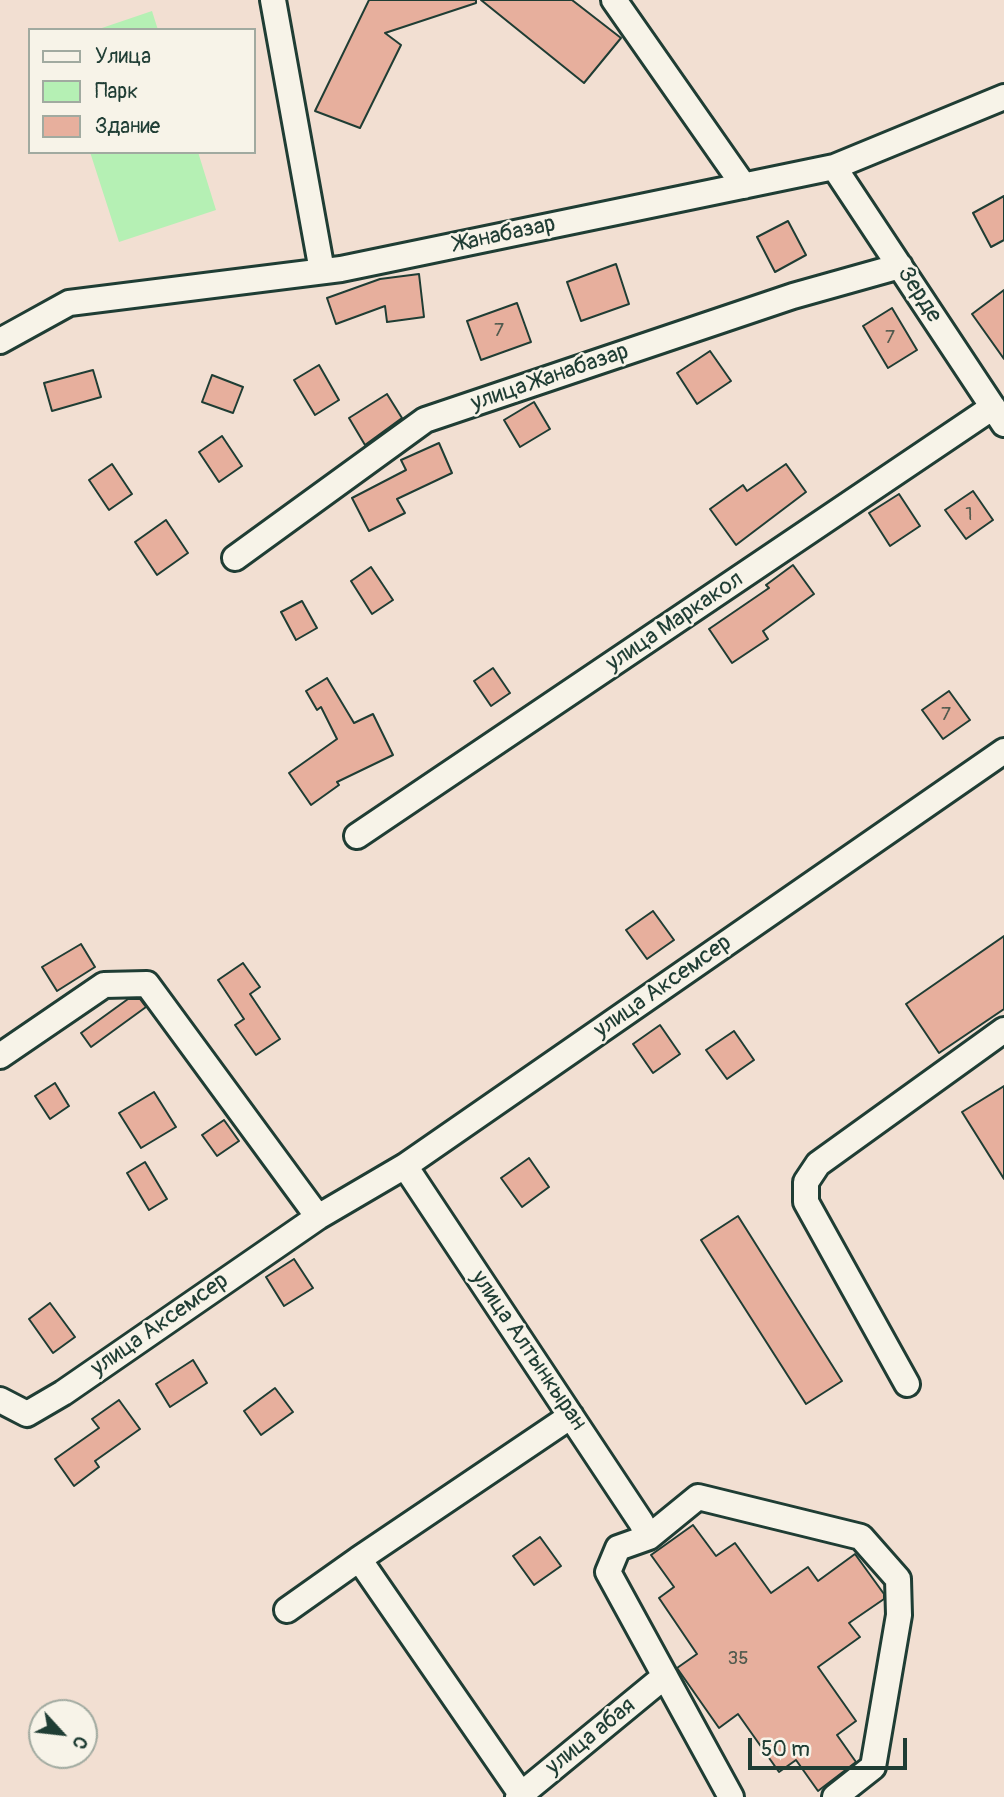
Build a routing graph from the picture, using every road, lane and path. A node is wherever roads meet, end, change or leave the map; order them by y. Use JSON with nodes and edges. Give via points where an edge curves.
{"nodes":[{"id":1,"x":273,"y":0,"type":"edge"},
{"id":2,"x":614,"y":0,"type":"edge"},
{"id":3,"x":1004,"y":97,"type":"edge"},
{"id":4,"x":834,"y":167,"type":"junction"},
{"id":5,"x":744,"y":186,"type":"junction"},
{"id":6,"x":900,"y":266,"type":"junction"},
{"id":7,"x":322,"y":271,"type":"junction"},
{"id":8,"x":0,"y":341,"type":"edge"},
{"id":9,"x":999,"y":416,"type":"edge"},
{"id":10,"x":235,"y":558,"type":"dead end"},
{"id":11,"x":1004,"y":751,"type":"edge"},
{"id":12,"x":357,"y":836,"type":"dead end"},
{"id":13,"x":1004,"y":1030,"type":"edge"},
{"id":14,"x":0,"y":1056,"type":"edge"},
{"id":15,"x":405,"y":1166,"type":"junction"},
{"id":16,"x":318,"y":1217,"type":"junction"},
{"id":17,"x":907,"y":1384,"type":"dead end"},
{"id":18,"x":0,"y":1400,"type":"edge"},
{"id":19,"x":571,"y":1416,"type":"junction"},
{"id":20,"x":649,"y":1537,"type":"junction"},
{"id":21,"x":359,"y":1559,"type":"junction"},
{"id":22,"x":287,"y":1610,"type":"dead end"},
{"id":23,"x":665,"y":1676,"type":"junction"},
{"id":24,"x":520,"y":1796,"type":"edge"},
{"id":25,"x":731,"y":1797,"type":"edge"},
{"id":26,"x":835,"y":1797,"type":"edge"}],
"edges":[{"from":1,"to":7,"type":"street"},
{"from":2,"to":5,"type":"street"},
{"from":3,"to":4,"type":"street","name":"Жанабазар"},
{"from":4,"to":5,"type":"street","name":"Жанабазар"},
{"from":4,"to":6,"type":"street","name":"Зерде"},
{"from":5,"to":7,"type":"street","name":"Жанабазар"},
{"from":6,"to":9,"type":"street","name":"Зерде"},
{"from":6,"to":10,"type":"street","name":"улица Жанабазар","via":[[767,305],[425,420]]},
{"from":7,"to":8,"type":"street","name":"Жанабазар","via":[[69,303]]},
{"from":9,"to":12,"type":"street","name":"улица Маркакол"},
{"from":11,"to":15,"type":"street","name":"улица Аксемсер"},
{"from":13,"to":17,"type":"street","via":[[818,1164],[806,1182],[806,1202]]},
{"from":14,"to":16,"type":"street","via":[[104,985],[147,984]]},
{"from":15,"to":16,"type":"street","name":"улица Аксемсер"},
{"from":15,"to":19,"type":"street","name":"улица Алтынкыран"},
{"from":16,"to":18,"type":"street","name":"улица Аксемсер","via":[[26,1415]]},
{"from":19,"to":20,"type":"street","name":"улица Алтынкыран"},
{"from":19,"to":21,"type":"street"},
{"from":20,"to":23,"type":"street","via":[[618,1548],[608,1572]]},
{"from":20,"to":26,"type":"street","via":[[698,1497],[861,1537],[898,1580],[900,1615],[873,1767]]},
{"from":21,"to":22,"type":"street"},
{"from":21,"to":24,"type":"street"},
{"from":23,"to":24,"type":"street","name":"улица абая"},
{"from":23,"to":25,"type":"street"}]}
